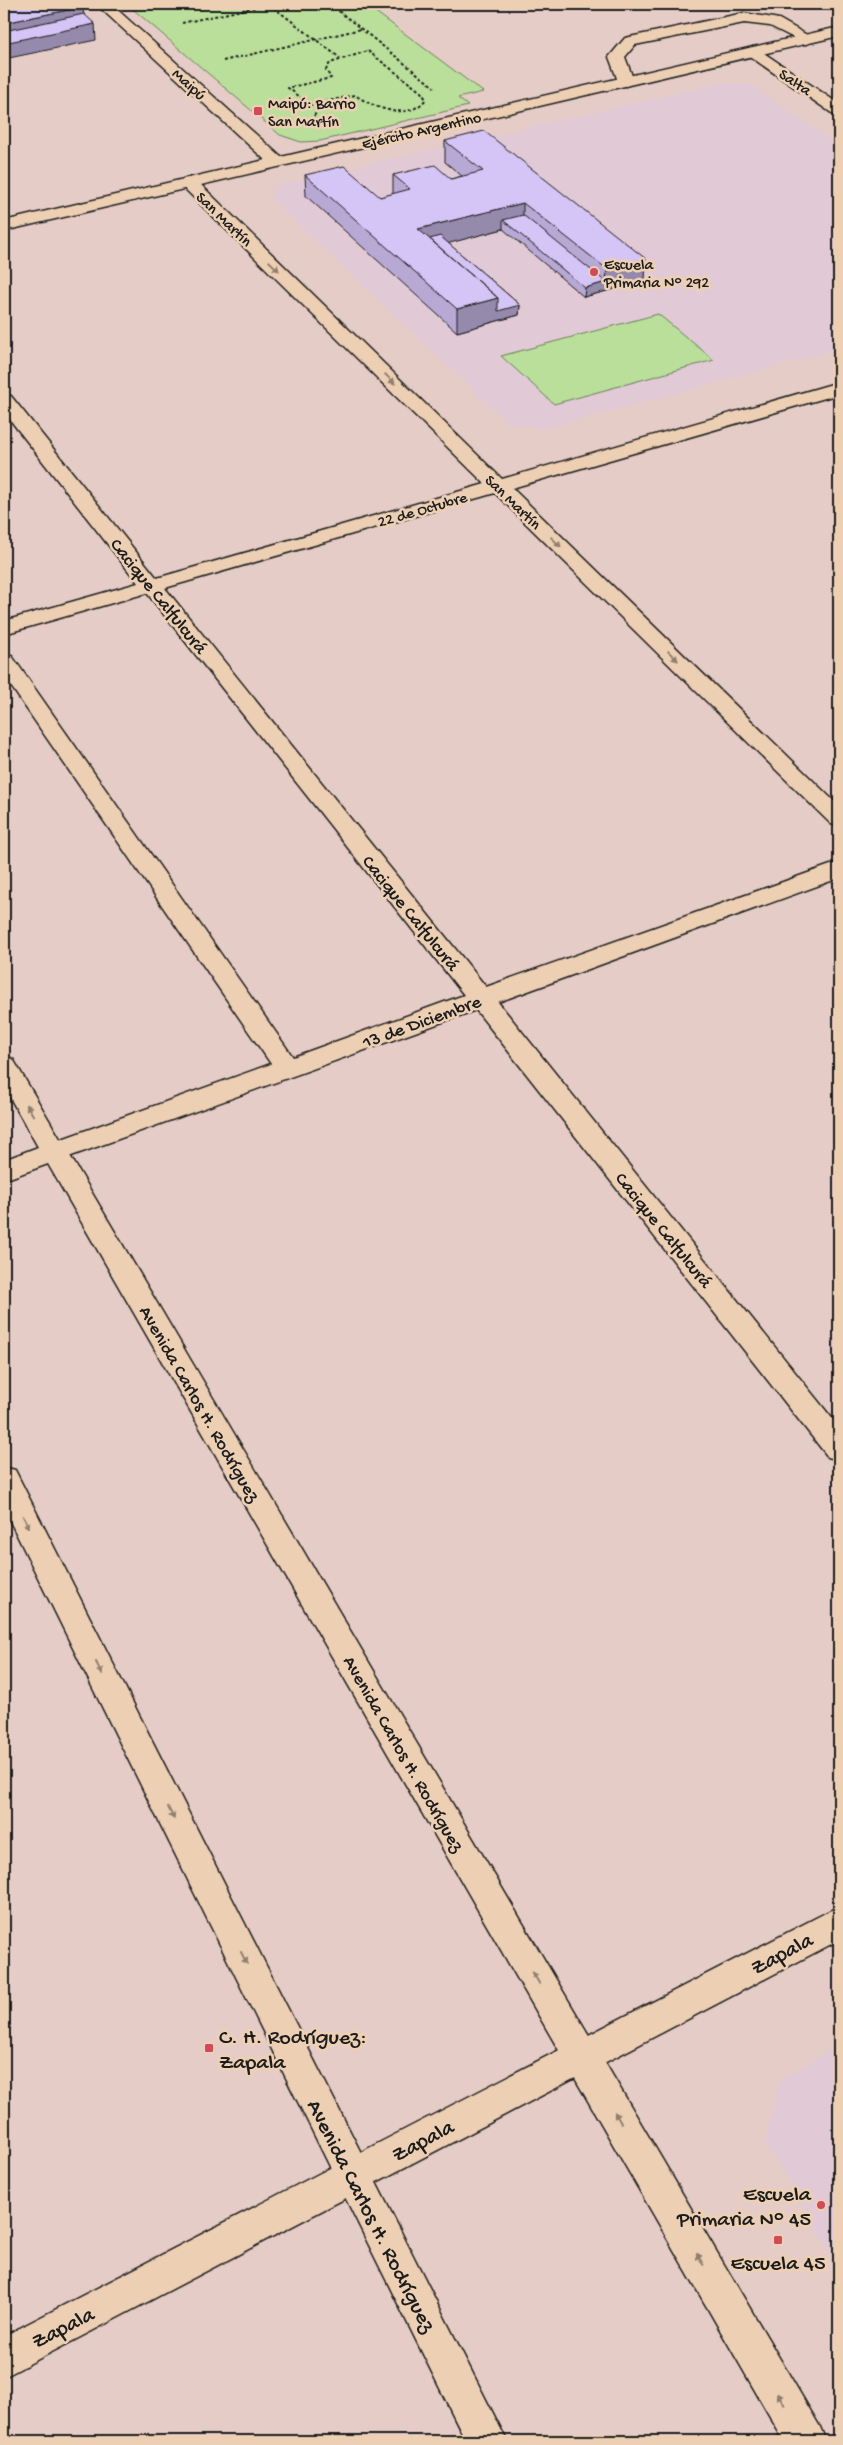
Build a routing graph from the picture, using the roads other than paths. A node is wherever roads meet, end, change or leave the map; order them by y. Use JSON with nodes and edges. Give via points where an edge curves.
{"nodes":[{"id":1,"x":103,"y":4,"type":"edge"},
{"id":2,"x":839,"y":32,"type":"edge"},
{"id":3,"x":806,"y":40,"type":"junction"},
{"id":4,"x":752,"y":52,"type":"junction"},
{"id":5,"x":626,"y":81,"type":"junction"},
{"id":6,"x":839,"y":111,"type":"edge"},
{"id":7,"x":278,"y":162,"type":"junction"},
{"id":8,"x":189,"y":183,"type":"junction"},
{"id":9,"x":4,"y":226,"type":"edge"},
{"id":10,"x":835,"y":394,"type":"edge"},
{"id":11,"x":4,"y":400,"type":"edge"},
{"id":12,"x":499,"y":486,"type":"junction"},
{"id":13,"x":152,"y":586,"type":"junction"},
{"id":14,"x":4,"y":628,"type":"edge"},
{"id":15,"x":4,"y":660,"type":"edge"},
{"id":16,"x":839,"y":819,"type":"edge"},
{"id":17,"x":839,"y":870,"type":"edge"},
{"id":18,"x":481,"y":998,"type":"junction"},
{"id":19,"x":4,"y":1065,"type":"edge"},
{"id":20,"x":287,"y":1068,"type":"junction"},
{"id":21,"x":54,"y":1152,"type":"junction"},
{"id":22,"x":4,"y":1170,"type":"edge"},
{"id":23,"x":839,"y":1448,"type":"edge"},
{"id":24,"x":4,"y":1479,"type":"edge"},
{"id":25,"x":839,"y":1922,"type":"edge"},
{"id":26,"x":582,"y":2056,"type":"junction"},
{"id":27,"x":353,"y":2175,"type":"junction"},
{"id":28,"x":4,"y":2356,"type":"edge"},
{"id":29,"x":487,"y":2441,"type":"edge"},
{"id":30,"x":806,"y":2441,"type":"edge"}],
"edges":[{"from":1,"to":7,"type":"street","name":"Maipú"},
{"from":2,"to":3,"type":"street","name":"Ejército Argentino"},
{"from":3,"to":4,"type":"street","name":"Ejército Argentino"},
{"from":3,"to":5,"type":"street","via":[[774,22],[744,18],[630,41],[617,57]]},
{"from":4,"to":5,"type":"street","name":"Ejército Argentino"},
{"from":4,"to":6,"type":"street","name":"Salta"},
{"from":5,"to":7,"type":"street","name":"Ejército Argentino"},
{"from":7,"to":8,"type":"street","name":"Ejército Argentino"},
{"from":8,"to":9,"type":"street","name":"Ejército Argentino"},
{"from":8,"to":12,"type":"street","name":"San Martín","one_way":true},
{"from":10,"to":12,"type":"street","name":"22 de Octubre"},
{"from":11,"to":13,"type":"street","name":"Cacique Calfulcurá"},
{"from":12,"to":13,"type":"street","name":"22 de Octubre"},
{"from":12,"to":16,"type":"street","name":"San Martín","one_way":true},
{"from":13,"to":14,"type":"street","name":"22 de Octubre"},
{"from":13,"to":18,"type":"street","name":"Cacique Calfulcurá"},
{"from":15,"to":20,"type":"street"},
{"from":17,"to":18,"type":"street","name":"13 de Diciembre"},
{"from":18,"to":20,"type":"street","name":"13 de Diciembre"},
{"from":18,"to":23,"type":"street","name":"Cacique Calfulcurá"},
{"from":21,"to":19,"type":"street","name":"Avenida Carlos H. Rodríguez","one_way":true},
{"from":20,"to":21,"type":"street","name":"13 de Diciembre"},
{"from":21,"to":22,"type":"street","name":"13 de Diciembre"},
{"from":26,"to":21,"type":"street","name":"Avenida Carlos H. Rodríguez","one_way":true},
{"from":24,"to":27,"type":"street","name":"Avenida Carlos H. Rodríguez","one_way":true},
{"from":25,"to":26,"type":"street","name":"Zapala"},
{"from":26,"to":27,"type":"street","name":"Zapala"},
{"from":30,"to":26,"type":"street","name":"Avenida Carlos H. Rodríguez","one_way":true},
{"from":27,"to":28,"type":"street","name":"Zapala"},
{"from":27,"to":29,"type":"street","name":"Avenida Carlos H. Rodríguez"}]}
